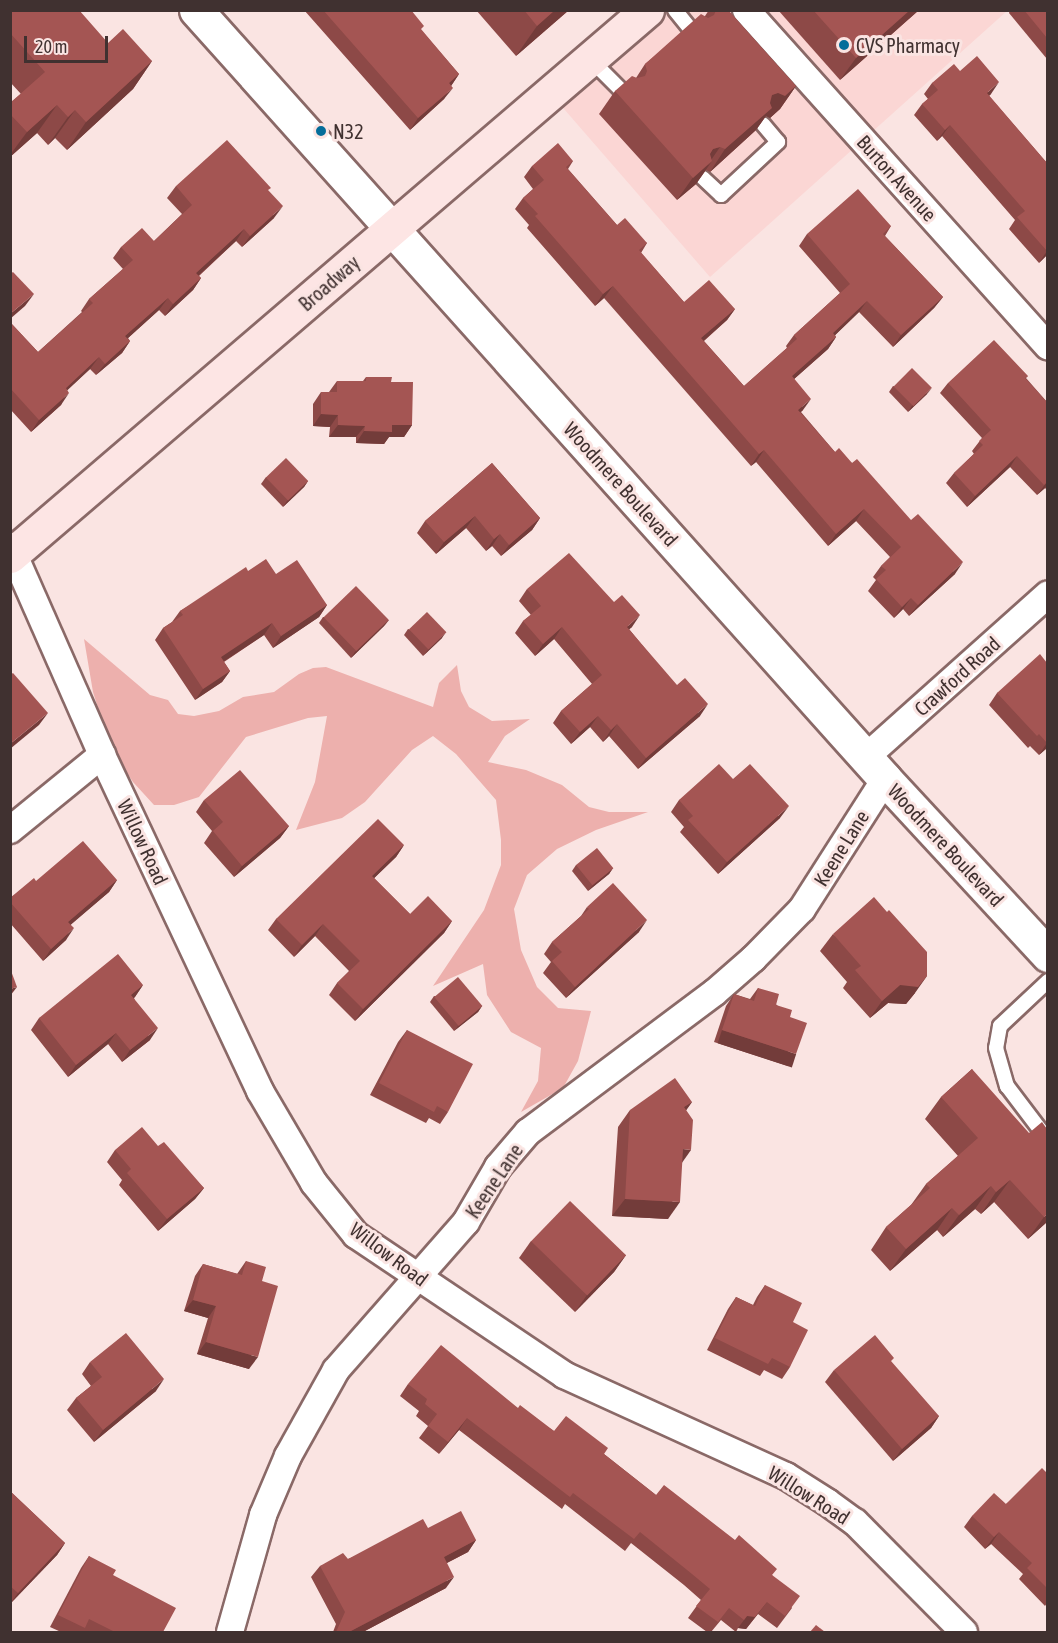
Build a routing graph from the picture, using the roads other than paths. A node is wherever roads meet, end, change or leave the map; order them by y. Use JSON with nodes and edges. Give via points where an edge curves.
{"nodes":[{"id":1,"x":196,"y":10,"type":"edge"},
{"id":2,"x":647,"y":10,"type":"edge"},
{"id":3,"x":675,"y":10,"type":"edge"},
{"id":4,"x":746,"y":10,"type":"edge"},
{"id":5,"x":692,"y":31,"type":"edge"},
{"id":6,"x":590,"y":59,"type":"junction"},
{"id":7,"x":623,"y":92,"type":"edge"},
{"id":8,"x":763,"y":124,"type":"edge"},
{"id":9,"x":703,"y":178,"type":"edge"},
{"id":10,"x":392,"y":229,"type":"junction"},
{"id":11,"x":1047,"y":346,"type":"edge"},
{"id":12,"x":12,"y":551,"type":"edge"},
{"id":13,"x":1047,"y":594,"type":"edge"},
{"id":14,"x":102,"y":755,"type":"junction"},
{"id":15,"x":875,"y":768,"type":"junction"},
{"id":16,"x":10,"y":830,"type":"edge"},
{"id":17,"x":1047,"y":955,"type":"edge"},
{"id":18,"x":1047,"y":981,"type":"edge"},
{"id":19,"x":1047,"y":1140,"type":"edge"},
{"id":20,"x":417,"y":1276,"type":"junction"},
{"id":21,"x":230,"y":1632,"type":"edge"},
{"id":22,"x":964,"y":1632,"type":"edge"}],
"edges":[{"from":1,"to":10,"type":"street","name":"Woodmere Boulevard"},
{"from":2,"to":6,"type":"main road","name":"Broadway"},
{"from":3,"to":5,"type":"lane"},
{"from":4,"to":11,"type":"street","name":"Burton Avenue"},
{"from":6,"to":7,"type":"lane"},
{"from":6,"to":10,"type":"main road","name":"Broadway"},
{"from":8,"to":9,"type":"lane","via":[[778,142],[721,195]]},
{"from":10,"to":12,"type":"main road","name":"Broadway"},
{"from":10,"to":15,"type":"street","name":"Woodmere Boulevard"},
{"from":12,"to":14,"type":"street","name":"Willow Road"},
{"from":13,"to":15,"type":"street","name":"Crawford Road"},
{"from":14,"to":16,"type":"street"},
{"from":14,"to":20,"type":"street","name":"Willow Road","via":[[260,1091],[314,1183],[356,1235]]},
{"from":15,"to":17,"type":"street","name":"Woodmere Boulevard"},
{"from":15,"to":20,"type":"street","name":"Keene Lane","via":[[802,909],[753,960],[714,993],[528,1132],[498,1167],[466,1222]]},
{"from":18,"to":19,"type":"lane","via":[[1000,1026],[996,1048],[1006,1086]]},
{"from":20,"to":21,"type":"street","name":"Keene Lane","via":[[336,1370],[288,1456],[264,1515]]},
{"from":20,"to":22,"type":"street","name":"Willow Road","via":[[564,1375],[786,1476],[827,1502],[855,1522]]}]}
